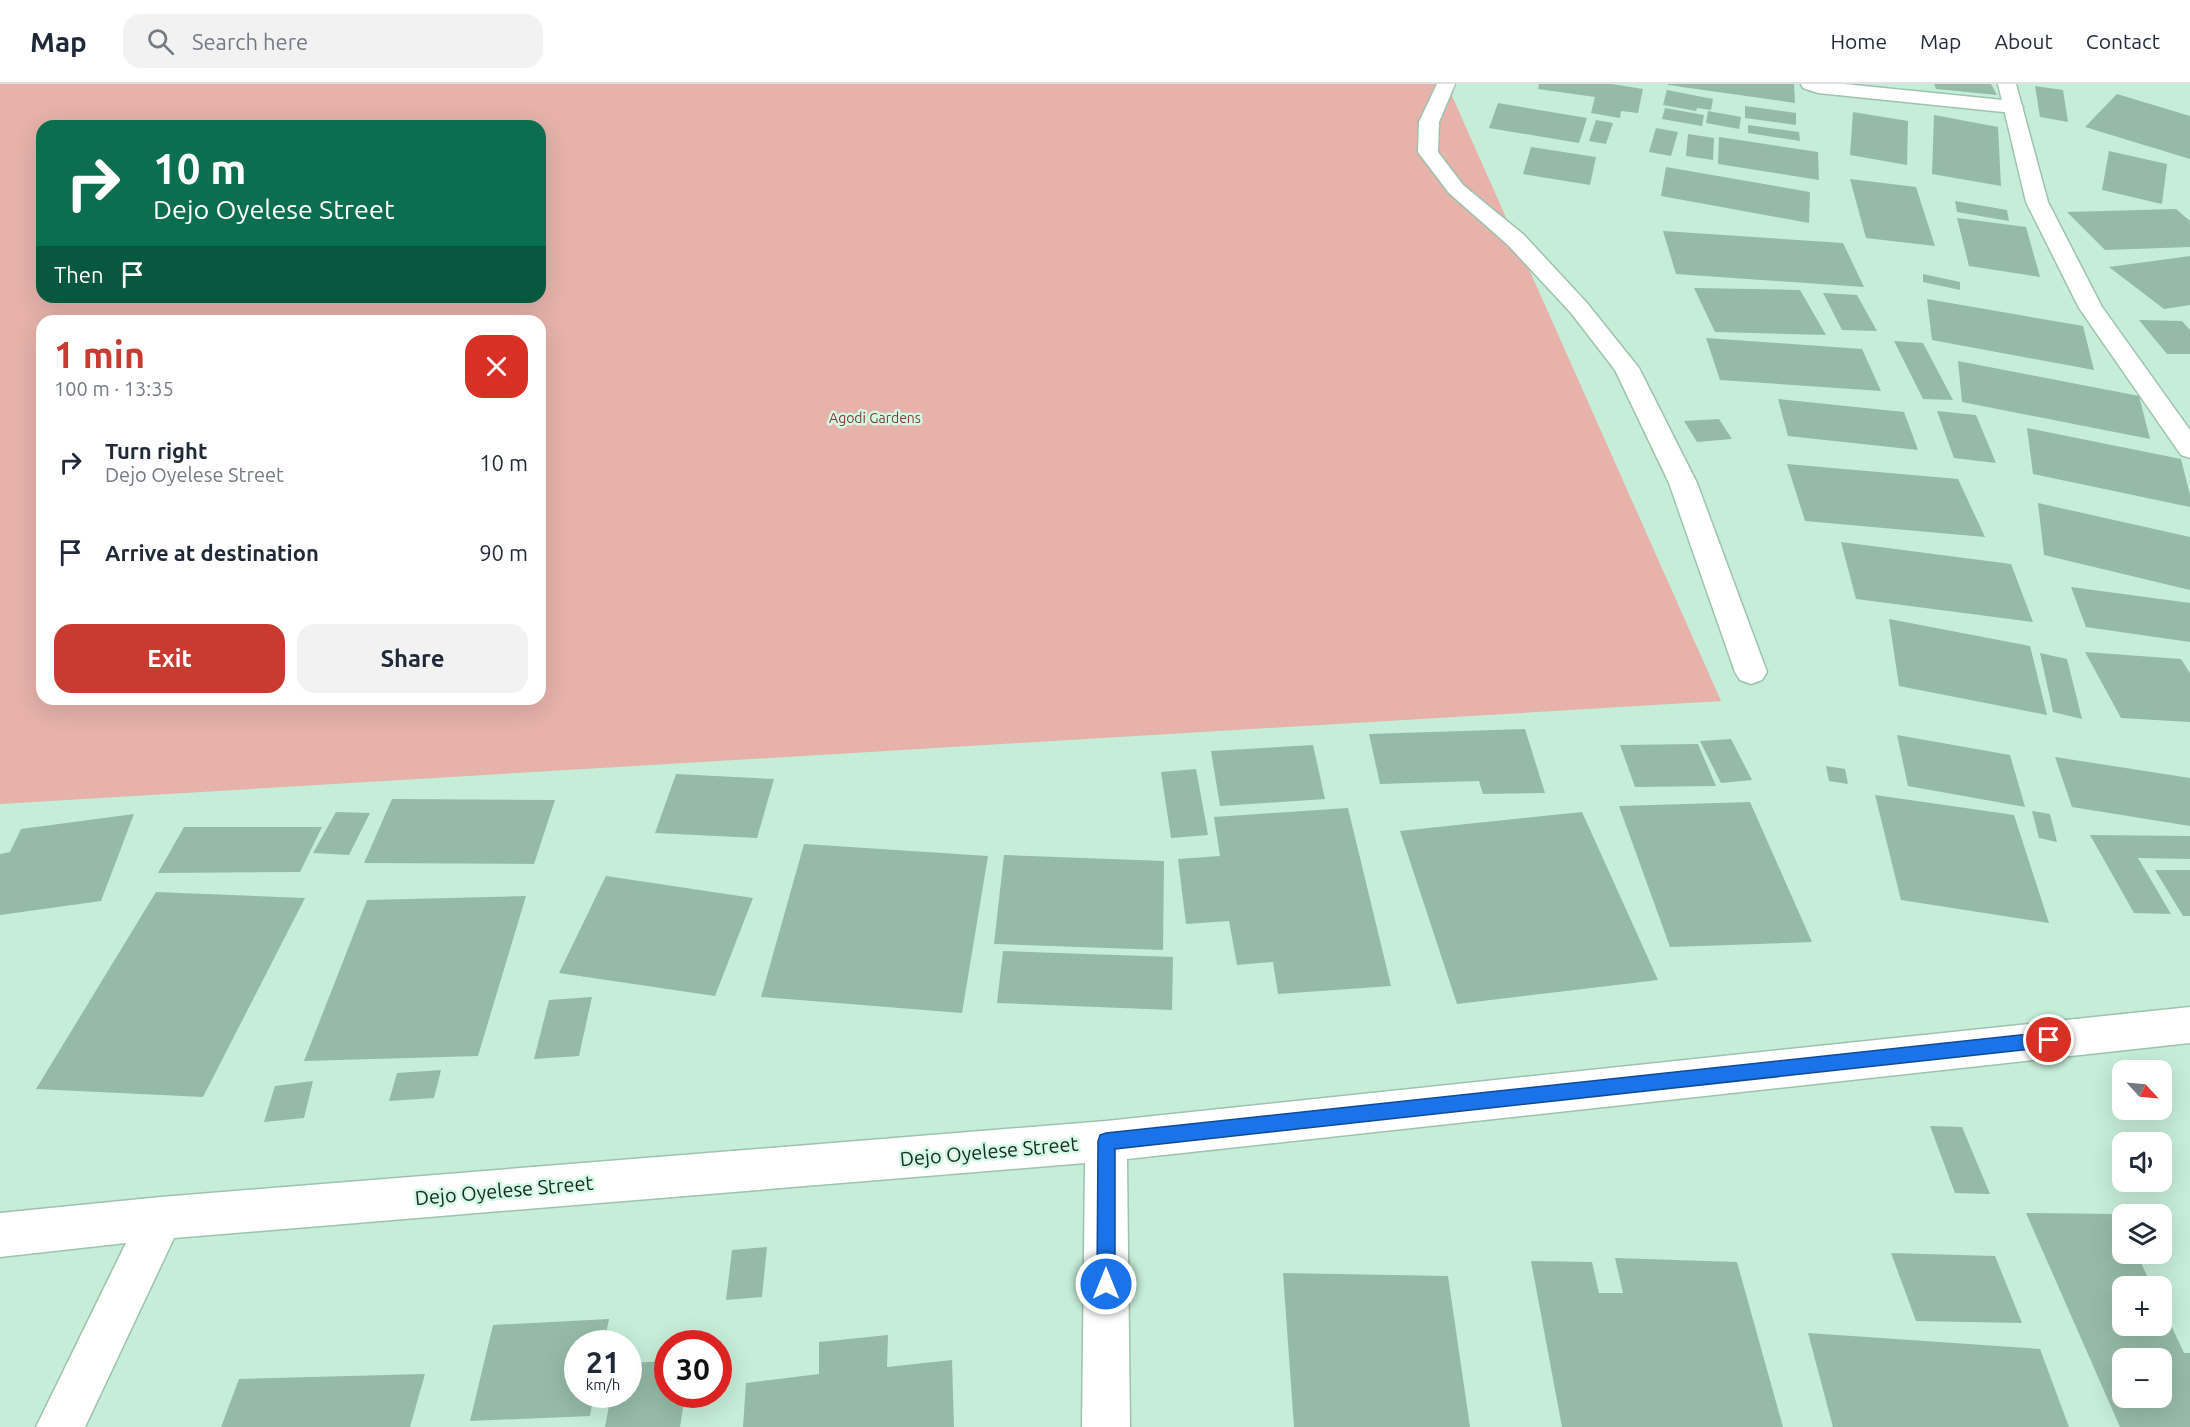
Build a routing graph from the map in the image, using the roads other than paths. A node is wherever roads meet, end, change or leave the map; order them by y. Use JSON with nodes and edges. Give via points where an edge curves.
{"nodes":[{"id":1,"x":1446,"y":84,"type":"edge"},
{"id":2,"x":1810,"y":84,"type":"edge"},
{"id":3,"x":2007,"y":84,"type":"edge"},
{"id":4,"x":2013,"y":107,"type":"junction"},
{"id":5,"x":2190,"y":449,"type":"edge"},
{"id":6,"x":1751,"y":672,"type":"dead end"},
{"id":7,"x":2190,"y":1024,"type":"edge"},
{"id":8,"x":1106,"y":1141,"type":"junction"},
{"id":9,"x":160,"y":1218,"type":"junction"},
{"id":10,"x":0,"y":1235,"type":"edge"},
{"id":11,"x":60,"y":1427,"type":"edge"},
{"id":12,"x":1106,"y":1427,"type":"edge"}],
"edges":[{"from":1,"to":6,"type":"street","via":[[1428,122],[1428,152],[1456,189],[1516,240],[1580,308],[1627,368],[1683,483]]},
{"from":2,"to":4,"type":"street"},
{"from":3,"to":4,"type":"street"},
{"from":4,"to":5,"type":"street","via":[[2037,202],[2091,308]]},
{"from":7,"to":8,"type":"street","name":"Dejo Oyelese Street"},
{"from":8,"to":9,"type":"street","name":"Dejo Oyelese Street"},
{"from":8,"to":12,"type":"street"},
{"from":9,"to":10,"type":"street","name":"Dejo Oyelese Street"},
{"from":9,"to":11,"type":"street"}]}
